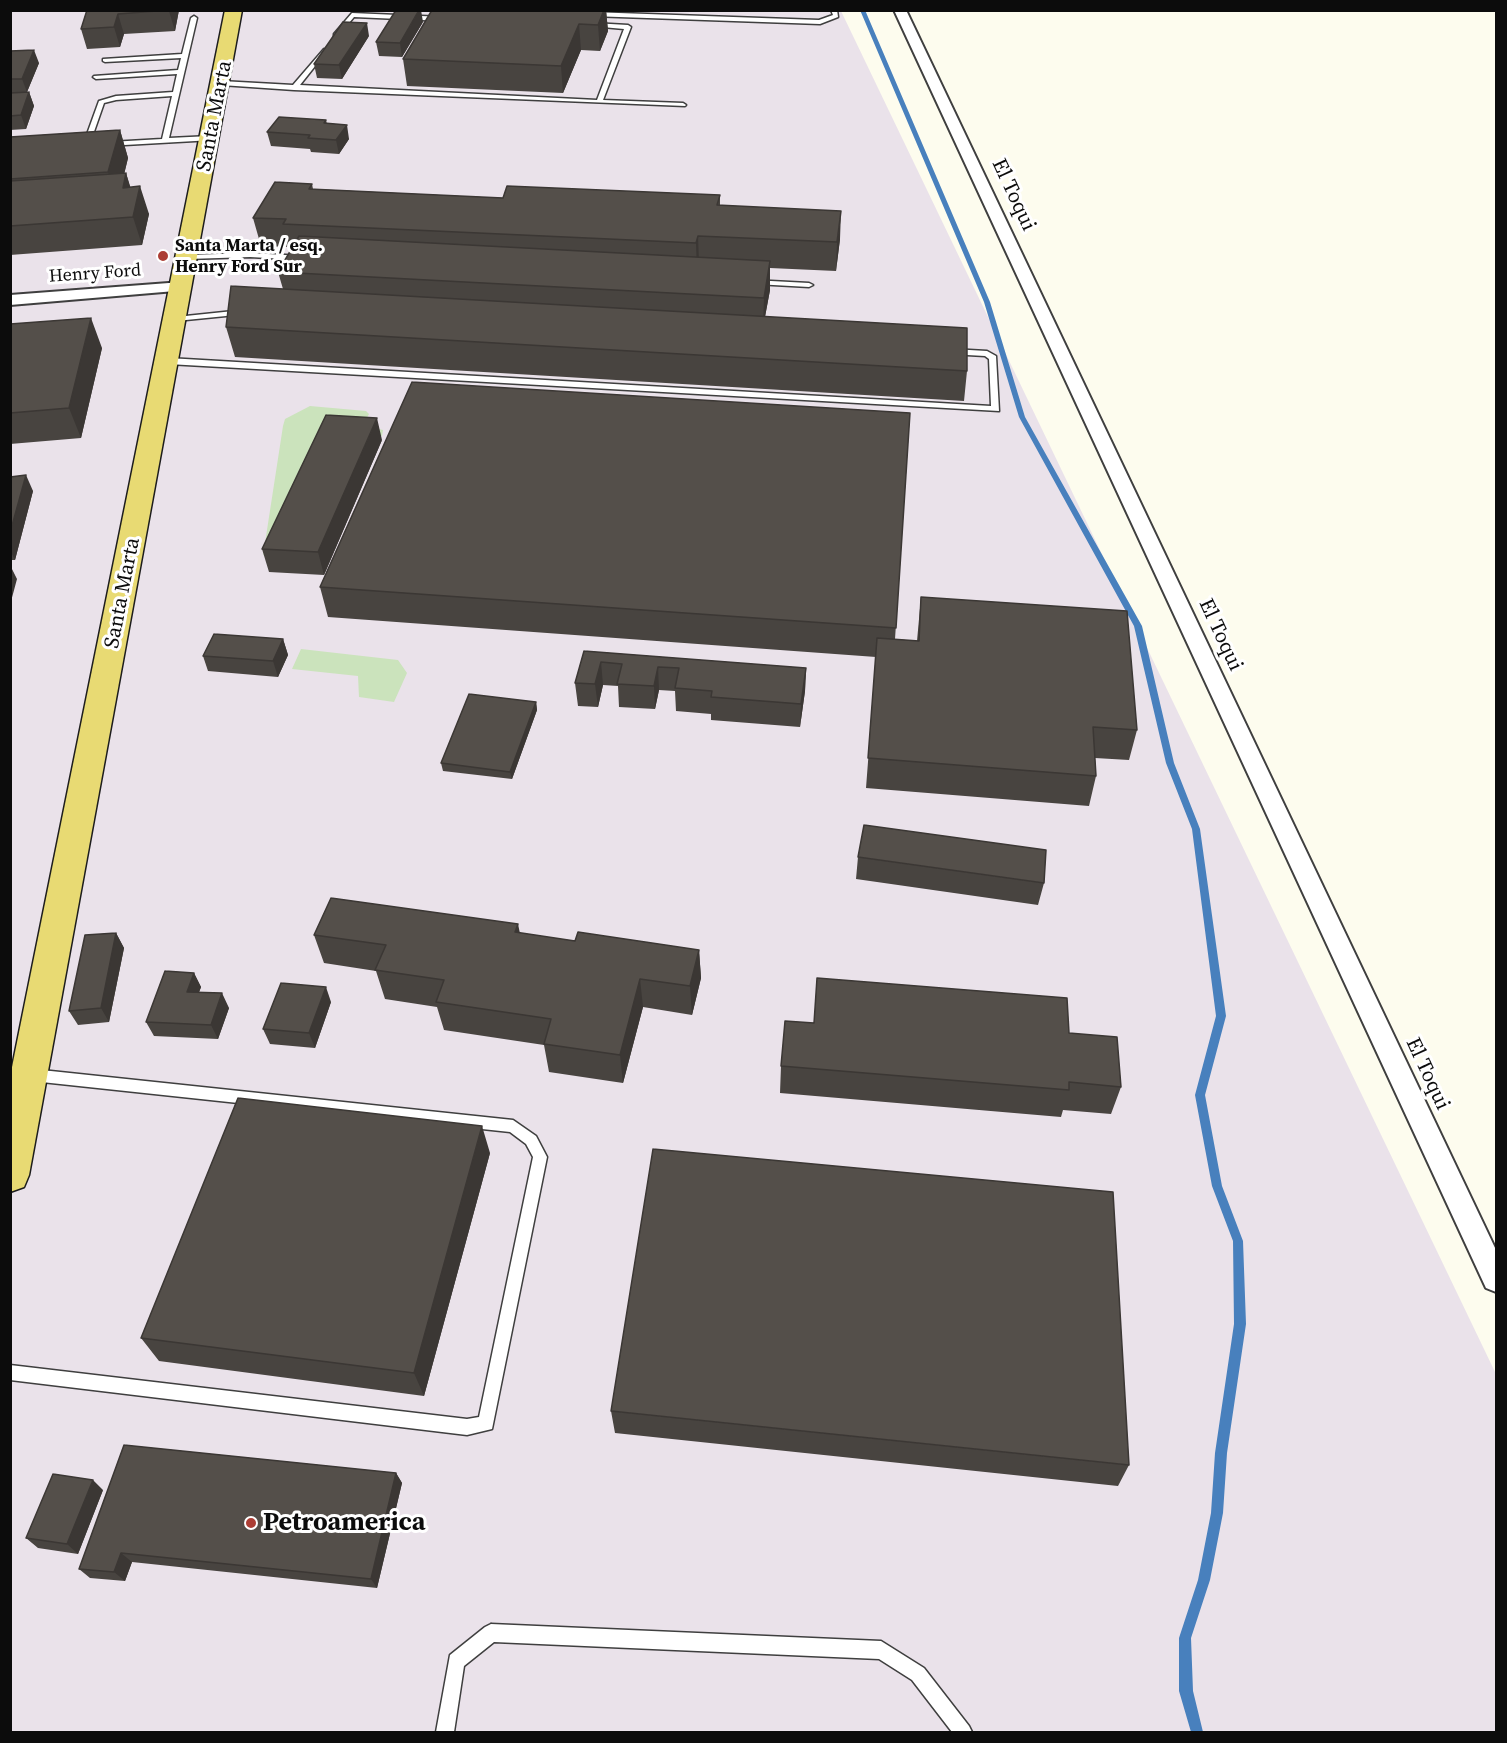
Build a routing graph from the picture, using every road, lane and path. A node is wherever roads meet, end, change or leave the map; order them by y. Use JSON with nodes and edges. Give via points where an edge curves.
{"nodes":[{"id":1,"x":234,"y":10,"type":"edge"},
{"id":2,"x":834,"y":10,"type":"edge"},
{"id":3,"x":900,"y":10,"type":"edge"},
{"id":4,"x":582,"y":13,"type":"edge"},
{"id":5,"x":194,"y":18,"type":"dead end"},
{"id":6,"x":456,"y":19,"type":"edge"},
{"id":7,"x":582,"y":25,"type":"edge"},
{"id":8,"x":185,"y":56,"type":"junction"},
{"id":9,"x":105,"y":60,"type":"dead end"},
{"id":10,"x":181,"y":72,"type":"junction"},
{"id":11,"x":96,"y":77,"type":"dead end"},
{"id":12,"x":221,"y":83,"type":"junction"},
{"id":13,"x":294,"y":88,"type":"junction"},
{"id":14,"x":176,"y":94,"type":"junction"},
{"id":15,"x":599,"y":102,"type":"junction"},
{"id":16,"x":683,"y":105,"type":"dead end"},
{"id":17,"x":210,"y":138,"type":"junction"},
{"id":18,"x":165,"y":141,"type":"junction"},
{"id":19,"x":188,"y":257,"type":"junction"},
{"id":20,"x":309,"y":259,"type":"edge"},
{"id":21,"x":749,"y":282,"type":"edge"},
{"id":22,"x":809,"y":285,"type":"dead end"},
{"id":23,"x":182,"y":287,"type":"junction"},
{"id":24,"x":10,"y":300,"type":"edge"},
{"id":25,"x":259,"y":313,"type":"edge"},
{"id":26,"x":176,"y":319,"type":"junction"},
{"id":27,"x":940,"y":352,"type":"edge"},
{"id":28,"x":168,"y":361,"type":"junction"},
{"id":29,"x":30,"y":1075,"type":"junction"},
{"id":30,"x":10,"y":1175,"type":"edge"},
{"id":31,"x":1497,"y":1279,"type":"edge"},
{"id":32,"x":10,"y":1372,"type":"edge"},
{"id":33,"x":445,"y":1732,"type":"edge"},
{"id":34,"x":963,"y":1732,"type":"edge"}],
"edges":[{"from":1,"to":12,"type":"main road","name":"Santa Marta"},
{"from":2,"to":4,"type":"lane","via":[[836,16],[820,22]]},
{"from":3,"to":31,"type":"street","name":"El Toqui"},
{"from":5,"to":8,"type":"lane"},
{"from":6,"to":13,"type":"lane","via":[[352,15]]},
{"from":7,"to":15,"type":"lane","via":[[628,27]]},
{"from":8,"to":9,"type":"lane"},
{"from":8,"to":10,"type":"lane"},
{"from":10,"to":11,"type":"lane"},
{"from":10,"to":14,"type":"lane"},
{"from":12,"to":13,"type":"lane"},
{"from":12,"to":17,"type":"main road","name":"Santa Marta"},
{"from":13,"to":15,"type":"lane"},
{"from":14,"to":18,"type":"lane"},
{"from":14,"to":18,"type":"lane","via":[[100,102],[81,146]]},
{"from":15,"to":16,"type":"lane"},
{"from":17,"to":18,"type":"lane"},
{"from":17,"to":19,"type":"main road","name":"Santa Marta"},
{"from":19,"to":20,"type":"lane","via":[[250,255]]},
{"from":19,"to":23,"type":"main road","name":"Santa Marta"},
{"from":21,"to":22,"type":"lane"},
{"from":23,"to":24,"type":"street","name":"Henry Ford"},
{"from":23,"to":26,"type":"main road","name":"Santa Marta"},
{"from":25,"to":26,"type":"lane","via":[[235,311]]},
{"from":26,"to":28,"type":"main road","name":"Santa Marta"},
{"from":27,"to":28,"type":"lane","via":[[987,354],[993,358],[996,409]]},
{"from":28,"to":29,"type":"main road","name":"Santa Marta"},
{"from":29,"to":30,"type":"main road","name":"Santa Marta"},
{"from":29,"to":32,"type":"lane","via":[[513,1126],[531,1140],[540,1157],[486,1424],[467,1427]]},
{"from":33,"to":34,"type":"lane","via":[[456,1661],[492,1633],[881,1650],[918,1674]]}]}
